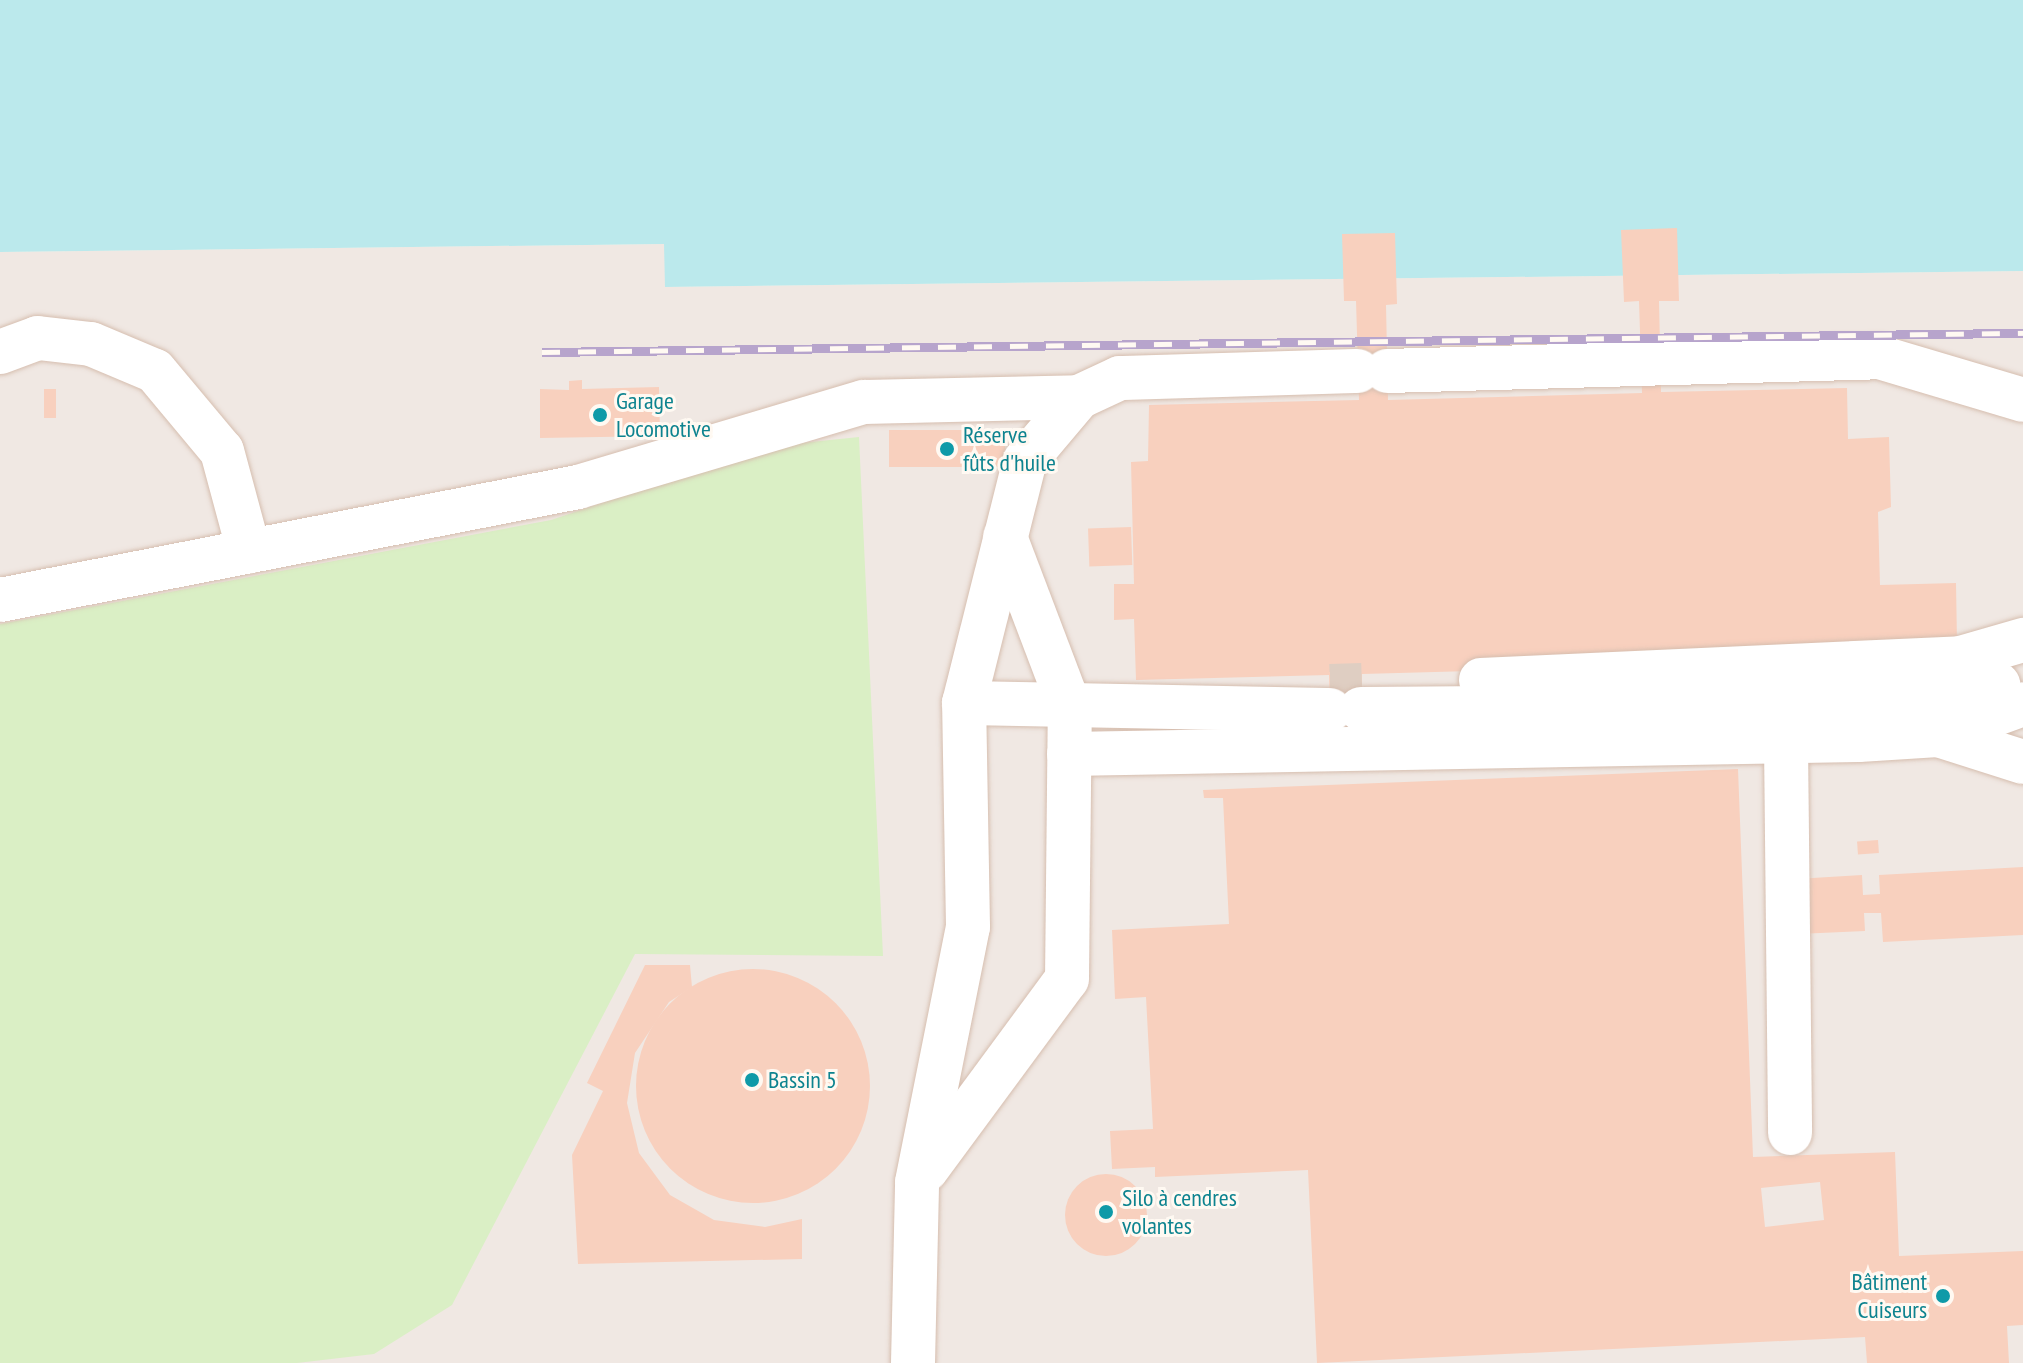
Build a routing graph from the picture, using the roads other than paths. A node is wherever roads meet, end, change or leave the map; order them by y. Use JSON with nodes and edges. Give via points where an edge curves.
{"nodes":[{"id":1,"x":0,"y":352,"type":"edge"},
{"id":2,"x":1079,"y":397,"type":"junction"},
{"id":3,"x":2023,"y":400,"type":"edge"},
{"id":4,"x":1005,"y":537,"type":"junction"},
{"id":5,"x":249,"y":551,"type":"junction"},
{"id":6,"x":0,"y":600,"type":"edge"},
{"id":7,"x":2023,"y":640,"type":"edge"},
{"id":8,"x":2023,"y":676,"type":"edge"},
{"id":9,"x":1346,"y":697,"type":"junction"},
{"id":10,"x":964,"y":703,"type":"junction"},
{"id":11,"x":2023,"y":704,"type":"edge"},
{"id":12,"x":1070,"y":708,"type":"junction"},
{"id":13,"x":1938,"y":735,"type":"junction"},
{"id":14,"x":1786,"y":742,"type":"junction"},
{"id":15,"x":1069,"y":754,"type":"junction"},
{"id":16,"x":2023,"y":762,"type":"edge"},
{"id":17,"x":1790,"y":1133,"type":"dead end"},
{"id":18,"x":917,"y":1182,"type":"junction"},
{"id":19,"x":913,"y":1363,"type":"edge"}],
"edges":[{"from":1,"to":5,"type":"lane","via":[[38,338],[91,344],[155,371],[222,451]]},
{"from":2,"to":3,"type":"lane","via":[[1120,378],[1879,357]]},
{"from":2,"to":4,"type":"lane","via":[[1025,461]]},
{"from":2,"to":5,"type":"lane","via":[[864,402],[578,487]]},
{"from":4,"to":10,"type":"lane"},
{"from":4,"to":12,"type":"lane"},
{"from":5,"to":6,"type":"lane"},
{"from":7,"to":9,"type":"lane","via":[[1961,658]]},
{"from":8,"to":9,"type":"lane","via":[[1961,699],[1884,705]]},
{"from":9,"to":12,"type":"lane"},
{"from":10,"to":12,"type":"lane"},
{"from":10,"to":18,"type":"lane","via":[[968,927]]},
{"from":11,"to":13,"type":"lane"},
{"from":12,"to":15,"type":"lane"},
{"from":13,"to":14,"type":"lane"},
{"from":13,"to":16,"type":"lane"},
{"from":14,"to":15,"type":"lane"},
{"from":14,"to":17,"type":"lane"},
{"from":15,"to":18,"type":"lane","via":[[1067,979]]},
{"from":18,"to":19,"type":"lane"}]}
